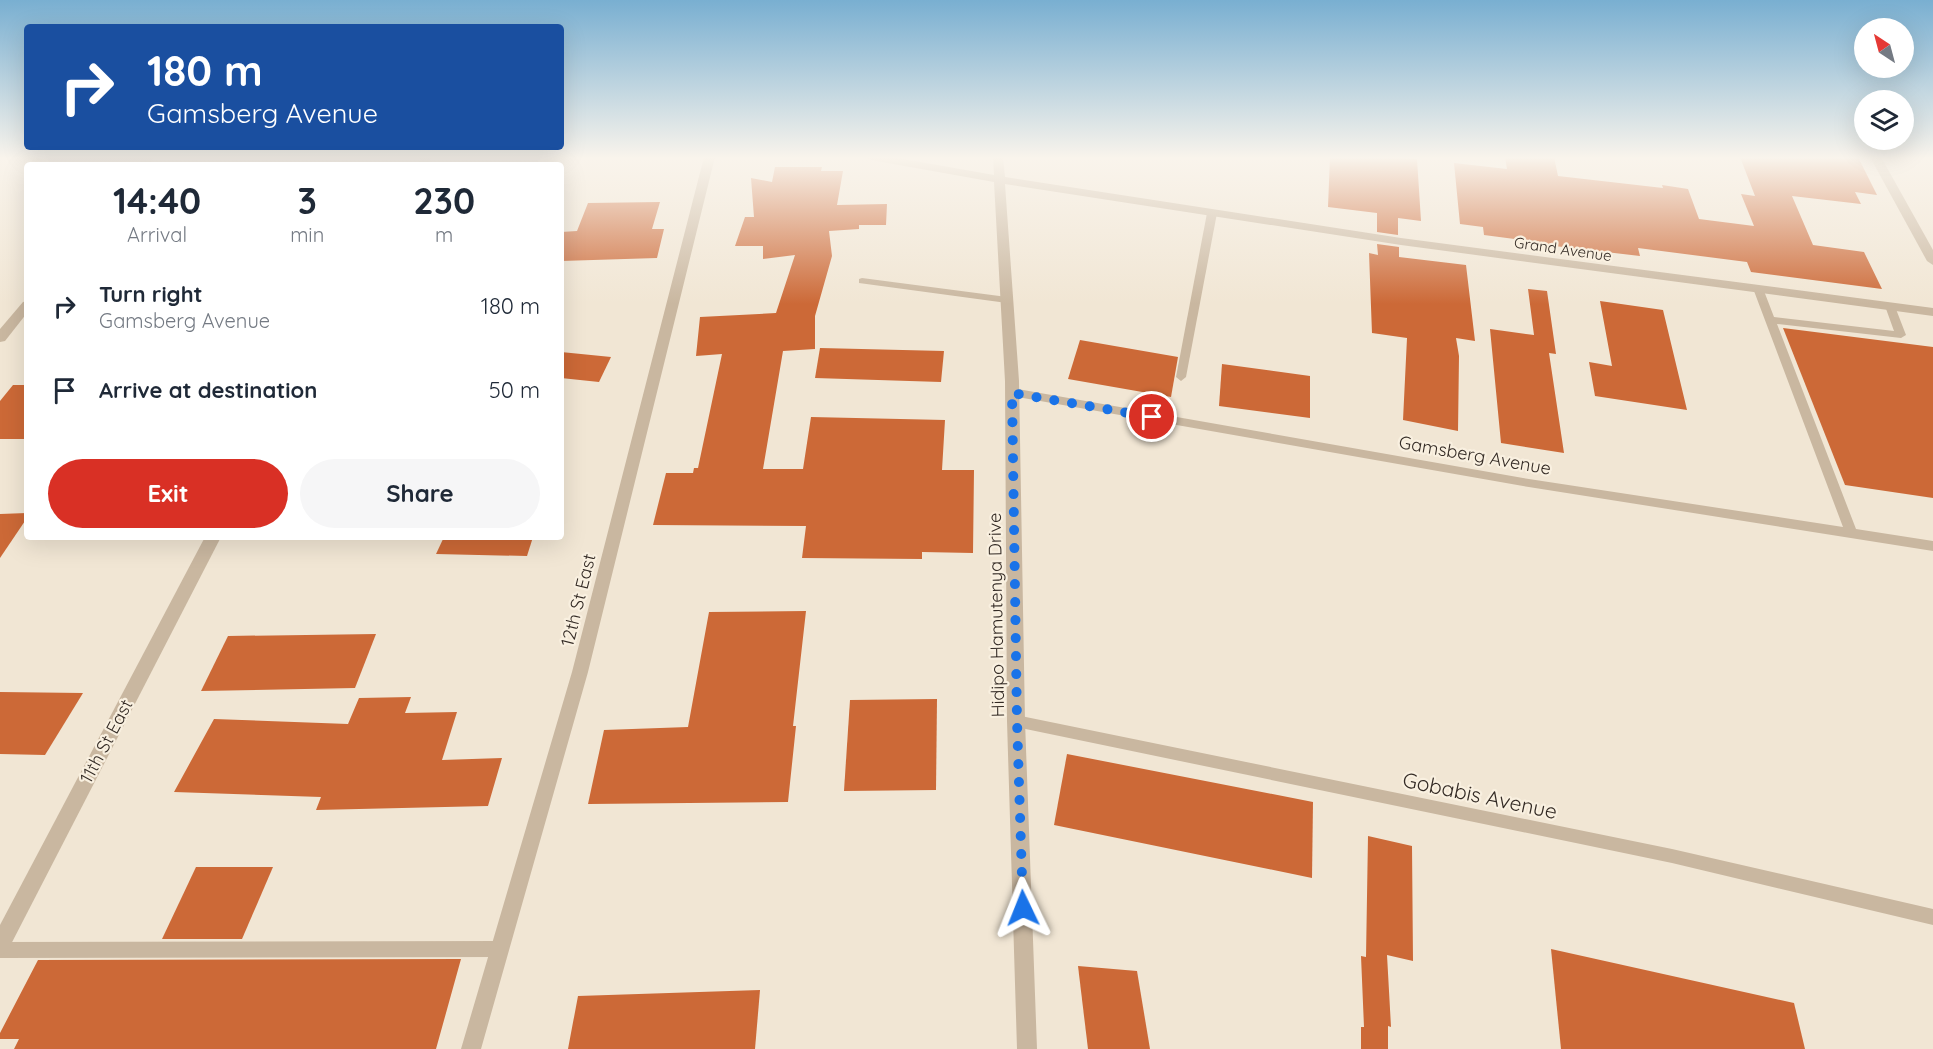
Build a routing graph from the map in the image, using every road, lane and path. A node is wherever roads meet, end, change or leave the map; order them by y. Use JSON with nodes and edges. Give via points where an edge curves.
{"nodes":[{"id":1,"x":698,"y":206,"type":"edge"},
{"id":2,"x":1002,"y":206,"type":"edge"},
{"id":3,"x":1167,"y":206,"type":"edge"},
{"id":4,"x":1902,"y":206,"type":"edge"},
{"id":5,"x":1212,"y":213,"type":"junction"},
{"id":6,"x":1933,"y":261,"type":"edge"},
{"id":7,"x":862,"y":281,"type":"dead end"},
{"id":8,"x":1759,"y":291,"type":"junction"},
{"id":9,"x":1007,"y":300,"type":"junction"},
{"id":10,"x":1890,"y":306,"type":"junction"},
{"id":11,"x":24,"y":309,"type":"edge"},
{"id":12,"x":1933,"y":312,"type":"edge"},
{"id":13,"x":1770,"y":320,"type":"junction"},
{"id":14,"x":0,"y":338,"type":"edge"},
{"id":15,"x":1181,"y":377,"type":"dead end"},
{"id":16,"x":1012,"y":393,"type":"junction"},
{"id":17,"x":1851,"y":533,"type":"junction"},
{"id":18,"x":211,"y":540,"type":"edge"},
{"id":19,"x":1933,"y":546,"type":"edge"},
{"id":20,"x":1017,"y":721,"type":"junction"},
{"id":21,"x":1933,"y":917,"type":"edge"},
{"id":22,"x":0,"y":945,"type":"edge"},
{"id":23,"x":500,"y":949,"type":"junction"},
{"id":24,"x":0,"y":950,"type":"edge"},
{"id":25,"x":471,"y":1049,"type":"edge"},
{"id":26,"x":1027,"y":1049,"type":"edge"}],
"edges":[{"from":1,"to":23,"type":"street","name":"12th St East","via":[[580,672]]},
{"from":2,"to":9,"type":"street","name":"Hidipo Hamutenya Drive"},
{"from":3,"to":5,"type":"street","name":"Grand Avenue"},
{"from":4,"to":6,"type":"street"},
{"from":5,"to":8,"type":"street","name":"Grand Avenue"},
{"from":5,"to":15,"type":"lane"},
{"from":7,"to":9,"type":"lane"},
{"from":8,"to":10,"type":"street","name":"Grand Avenue"},
{"from":8,"to":13,"type":"lane"},
{"from":9,"to":16,"type":"street","name":"Hidipo Hamutenya Drive"},
{"from":10,"to":12,"type":"street","name":"Grand Avenue"},
{"from":10,"to":13,"type":"lane","via":[[1901,335]]},
{"from":11,"to":14,"type":"street"},
{"from":13,"to":17,"type":"lane"},
{"from":16,"to":17,"type":"lane","name":"Gamsberg Avenue","via":[[1523,482]]},
{"from":16,"to":20,"type":"street","name":"Hidipo Hamutenya Drive"},
{"from":17,"to":19,"type":"lane","name":"Gamsberg Avenue"},
{"from":18,"to":22,"type":"street","name":"11th St East"},
{"from":20,"to":21,"type":"lane","name":"Gobabis Avenue","via":[[1672,856]]},
{"from":20,"to":26,"type":"street","name":"Hidipo Hamutenya Drive"},
{"from":23,"to":24,"type":"lane"},
{"from":23,"to":25,"type":"street","name":"12th St East"}]}
